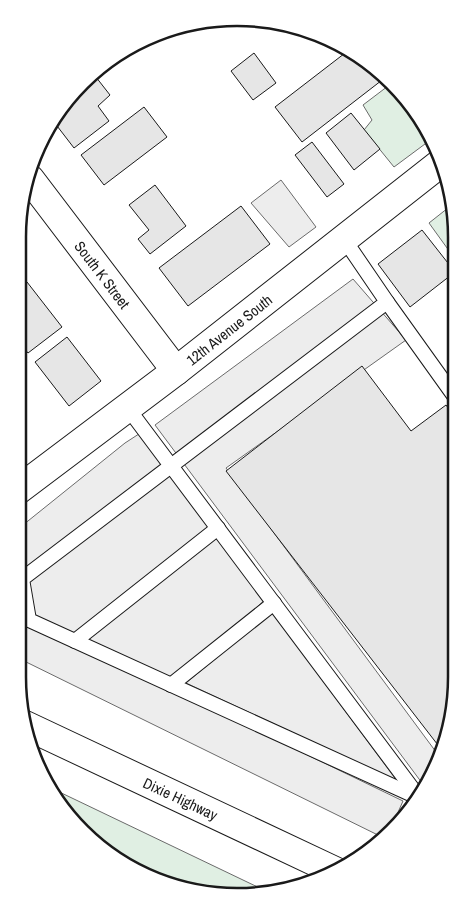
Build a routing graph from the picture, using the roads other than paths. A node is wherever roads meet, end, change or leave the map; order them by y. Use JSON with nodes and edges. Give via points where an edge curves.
{"nodes":[{"id":1,"x":436,"y":167,"type":"edge"},
{"id":2,"x":33,"y":183,"type":"edge"},
{"id":3,"x":344,"y":239,"type":"junction"},
{"id":4,"x":387,"y":302,"type":"junction"},
{"id":5,"x":176,"y":370,"type":"junction"},
{"id":6,"x":448,"y":386,"type":"edge"},
{"id":7,"x":127,"y":407,"type":"junction"},
{"id":8,"x":172,"y":466,"type":"junction"},
{"id":9,"x":26,"y":484,"type":"edge"},
{"id":10,"x":218,"y":528,"type":"junction"},
{"id":11,"x":26,"y":577,"type":"edge"},
{"id":12,"x":26,"y":603,"type":"edge"},
{"id":13,"x":274,"y":603,"type":"junction"},
{"id":14,"x":75,"y":641,"type":"junction"},
{"id":15,"x":170,"y":685,"type":"junction"},
{"id":16,"x":32,"y":728,"type":"edge"},
{"id":17,"x":414,"y":791,"type":"edge"},
{"id":18,"x":412,"y":794,"type":"edge"},
{"id":19,"x":327,"y":867,"type":"edge"}],
"edges":[{"from":1,"to":3,"type":"street","name":"12th Avenue South"},
{"from":2,"to":5,"type":"street","name":"South K Street"},
{"from":3,"to":4,"type":"lane"},
{"from":3,"to":5,"type":"street","name":"12th Avenue South"},
{"from":4,"to":6,"type":"lane"},
{"from":4,"to":8,"type":"lane"},
{"from":5,"to":7,"type":"street","name":"12th Avenue South"},
{"from":7,"to":8,"type":"lane"},
{"from":7,"to":9,"type":"street","name":"12th Avenue South"},
{"from":8,"to":10,"type":"lane"},
{"from":8,"to":11,"type":"lane"},
{"from":10,"to":13,"type":"lane"},
{"from":10,"to":14,"type":"lane"},
{"from":12,"to":14,"type":"lane","via":[[29,620]]},
{"from":13,"to":15,"type":"lane"},
{"from":13,"to":17,"type":"lane"},
{"from":14,"to":15,"type":"lane"},
{"from":15,"to":18,"type":"lane"},
{"from":16,"to":19,"type":"street","name":"Dixie Highway"}]}
